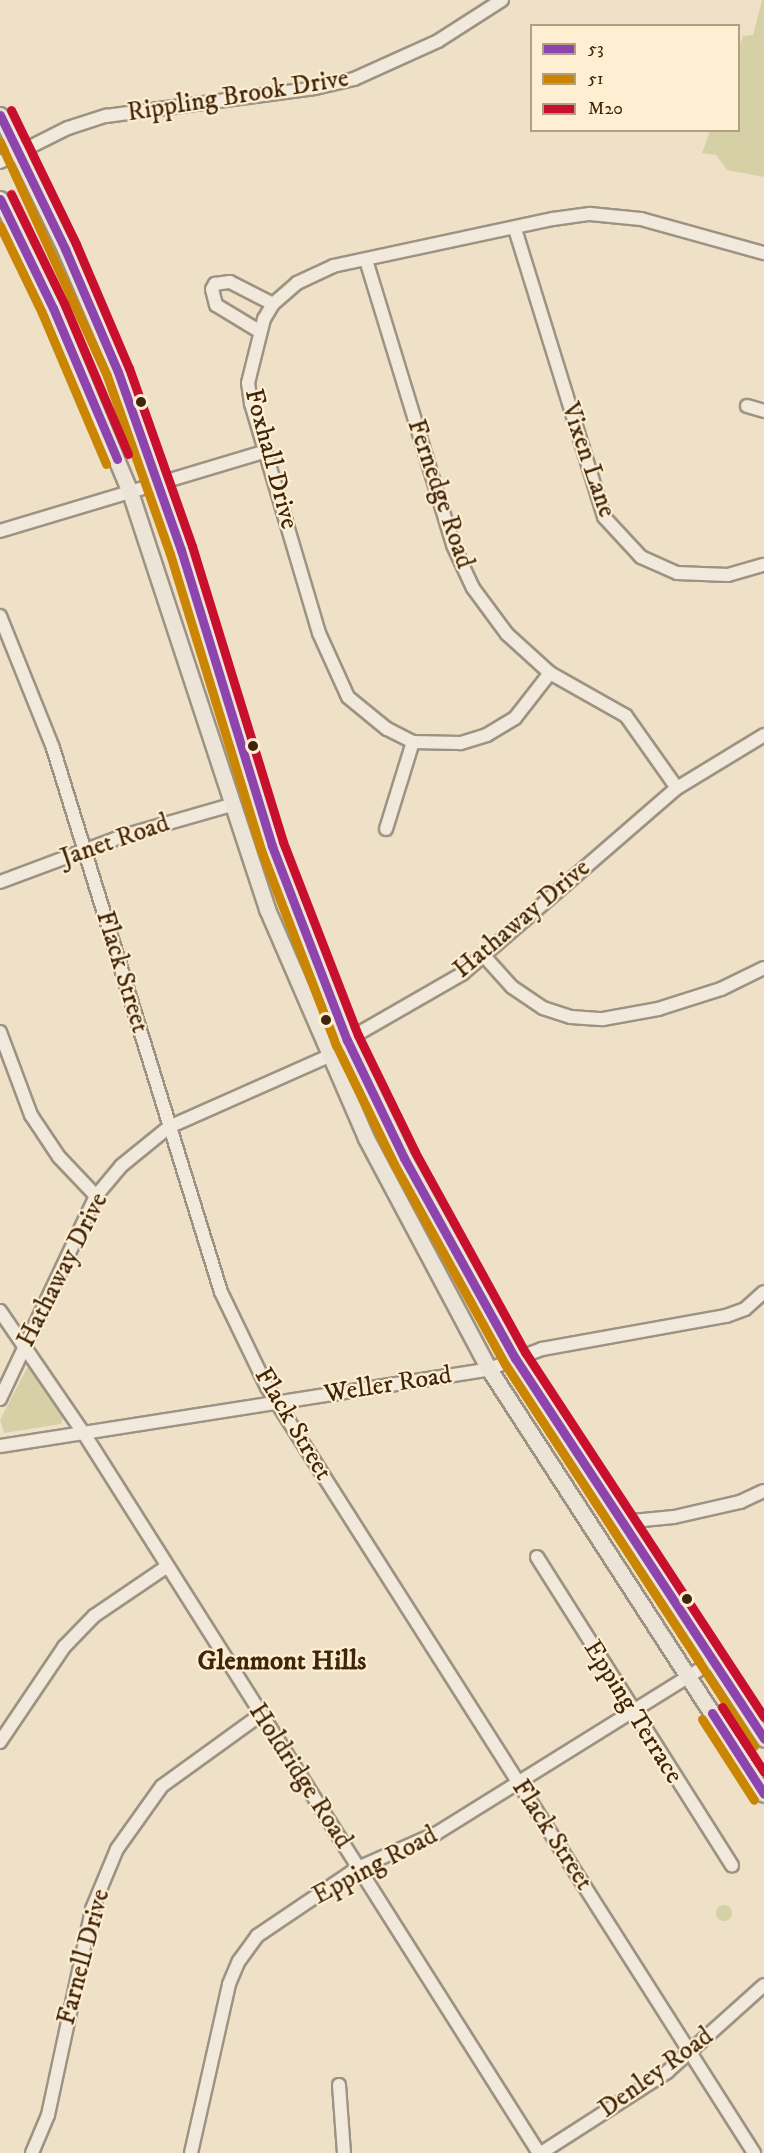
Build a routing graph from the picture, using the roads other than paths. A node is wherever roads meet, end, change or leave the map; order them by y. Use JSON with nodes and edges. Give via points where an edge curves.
{"nodes":[{"id":1,"x":502,"y":0,"type":"edge"},
{"id":2,"x":0,"y":115,"type":"edge"},
{"id":3,"x":20,"y":153,"type":"junction"},
{"id":4,"x":0,"y":162,"type":"edge"},
{"id":5,"x":0,"y":199,"type":"edge"},
{"id":6,"x":515,"y":230,"type":"junction"},
{"id":7,"x":764,"y":252,"type":"edge"},
{"id":8,"x":366,"y":260,"type":"junction"},
{"id":9,"x":273,"y":304,"type":"junction"},
{"id":10,"x":259,"y":331,"type":"junction"},
{"id":11,"x":747,"y":406,"type":"dead end"},
{"id":12,"x":764,"y":411,"type":"edge"},
{"id":13,"x":263,"y":452,"type":"junction"},
{"id":14,"x":158,"y":484,"type":"junction"},
{"id":15,"x":130,"y":492,"type":"junction"},
{"id":16,"x":0,"y":531,"type":"edge"},
{"id":17,"x":764,"y":565,"type":"edge"},
{"id":18,"x":0,"y":616,"type":"edge"},
{"id":19,"x":550,"y":673,"type":"junction"},
{"id":20,"x":764,"y":735,"type":"edge"},
{"id":21,"x":413,"y":742,"type":"junction"},
{"id":22,"x":677,"y":788,"type":"junction"},
{"id":23,"x":231,"y":805,"type":"junction"},
{"id":24,"x":387,"y":830,"type":"dead end"},
{"id":25,"x":84,"y":851,"type":"junction"},
{"id":26,"x":0,"y":882,"type":"edge"},
{"id":27,"x":485,"y":957,"type":"junction"},
{"id":28,"x":764,"y":968,"type":"edge"},
{"id":29,"x":0,"y":1032,"type":"edge"},
{"id":30,"x":347,"y":1040,"type":"junction"},
{"id":31,"x":329,"y":1056,"type":"junction"},
{"id":32,"x":169,"y":1127,"type":"junction"},
{"id":33,"x":96,"y":1196,"type":"junction"},
{"id":34,"x":764,"y":1292,"type":"edge"},
{"id":35,"x":0,"y":1311,"type":"edge"},
{"id":36,"x":25,"y":1343,"type":"junction"},
{"id":37,"x":515,"y":1358,"type":"junction"},
{"id":38,"x":489,"y":1369,"type":"junction"},
{"id":39,"x":0,"y":1399,"type":"edge"},
{"id":40,"x":277,"y":1402,"type":"junction"},
{"id":41,"x":83,"y":1432,"type":"junction"},
{"id":42,"x":0,"y":1446,"type":"edge"},
{"id":43,"x":764,"y":1491,"type":"edge"},
{"id":44,"x":622,"y":1522,"type":"junction"},
{"id":45,"x":537,"y":1557,"type":"dead end"},
{"id":46,"x":166,"y":1567,"type":"junction"},
{"id":47,"x":713,"y":1661,"type":"junction"},
{"id":48,"x":688,"y":1677,"type":"junction"},
{"id":49,"x":633,"y":1712,"type":"junction"},
{"id":50,"x":260,"y":1715,"type":"junction"},
{"id":51,"x":764,"y":1739,"type":"edge"},
{"id":52,"x":0,"y":1742,"type":"edge"},
{"id":53,"x":520,"y":1784,"type":"junction"},
{"id":54,"x":764,"y":1794,"type":"edge"},
{"id":55,"x":732,"y":1865,"type":"dead end"},
{"id":56,"x":358,"y":1868,"type":"junction"},
{"id":57,"x":764,"y":1985,"type":"edge"},
{"id":58,"x":692,"y":2053,"type":"junction"},
{"id":59,"x":339,"y":2085,"type":"dead end"},
{"id":60,"x":32,"y":2153,"type":"edge"},
{"id":61,"x":191,"y":2153,"type":"edge"},
{"id":62,"x":344,"y":2153,"type":"edge"},
{"id":63,"x":540,"y":2153,"type":"edge"},
{"id":64,"x":754,"y":2153,"type":"edge"}],
"edges":[{"from":1,"to":3,"type":"street","name":"Rippling Brook Drive","via":[[438,41],[354,79],[315,88],[106,116],[68,128]]},
{"from":2,"to":3,"type":"main road"},
{"from":3,"to":4,"type":"street","name":"Rippling Brook Drive"},
{"from":3,"to":14,"type":"main road","via":[[109,352]]},
{"from":5,"to":15,"type":"main road","via":[[53,308]]},
{"from":6,"to":7,"type":"street","name":"Foxhall Drive","via":[[590,214],[641,219]]},
{"from":6,"to":8,"type":"street","name":"Foxhall Drive"},
{"from":6,"to":17,"type":"street","name":"Vixen Lane","via":[[604,517],[640,556],[677,573],[728,575]]},
{"from":8,"to":9,"type":"street","name":"Foxhall Drive","via":[[314,273]]},
{"from":8,"to":19,"type":"street","name":"Fernedge Road","via":[[453,545],[473,588],[507,634]]},
{"from":9,"to":10,"type":"street","name":"Foxhall Drive"},
{"from":9,"to":10,"type":"street","via":[[230,282],[223,281],[212,289],[216,305]]},
{"from":10,"to":13,"type":"street","name":"Foxhall Drive","via":[[248,383]]},
{"from":11,"to":12,"type":"street"},
{"from":13,"to":14,"type":"street"},
{"from":13,"to":21,"type":"street","name":"Foxhall Drive","via":[[338,679],[362,711]]},
{"from":14,"to":15,"type":"street"},
{"from":14,"to":30,"type":"main road","via":[[272,846]]},
{"from":15,"to":16,"type":"street"},
{"from":15,"to":23,"type":"main road"},
{"from":18,"to":25,"type":"street","name":"Flack Street","via":[[53,748]]},
{"from":19,"to":21,"type":"street","via":[[515,718],[487,735],[460,743]]},
{"from":19,"to":22,"type":"street","name":"Fernedge Road","via":[[626,716]]},
{"from":20,"to":22,"type":"street","name":"Hathaway Drive"},
{"from":21,"to":24,"type":"street"},
{"from":22,"to":27,"type":"street","name":"Hathaway Drive"},
{"from":23,"to":25,"type":"street","name":"Janet Road"},
{"from":23,"to":31,"type":"main road","via":[[267,909]]},
{"from":25,"to":26,"type":"street","name":"Janet Road"},
{"from":25,"to":32,"type":"street","name":"Flack Street"},
{"from":27,"to":28,"type":"street","via":[[512,987],[543,1008],[571,1017],[603,1019],[658,1009],[721,989]]},
{"from":27,"to":30,"type":"street","name":"Hathaway Drive"},
{"from":29,"to":33,"type":"street","via":[[31,1115],[59,1157]]},
{"from":30,"to":31,"type":"street","name":"Hathaway Drive"},
{"from":30,"to":37,"type":"main road","via":[[404,1158]]},
{"from":31,"to":32,"type":"street","name":"Hathaway Drive"},
{"from":31,"to":38,"type":"main road","via":[[424,1252]]},
{"from":32,"to":33,"type":"street","name":"Hathaway Drive","via":[[121,1166]]},
{"from":32,"to":40,"type":"street","name":"Flack Street","via":[[221,1292]]},
{"from":33,"to":36,"type":"street","name":"Hathaway Drive"},
{"from":34,"to":37,"type":"street","name":"Weller Road","via":[[745,1309],[726,1316],[542,1349]]},
{"from":35,"to":36,"type":"street","name":"Holdridge Road"},
{"from":36,"to":39,"type":"street","name":"Hathaway Drive"},
{"from":36,"to":41,"type":"street","name":"Holdridge Road"},
{"from":37,"to":38,"type":"street","name":"Weller Road"},
{"from":37,"to":44,"type":"main road"},
{"from":38,"to":40,"type":"street","name":"Weller Road"},
{"from":38,"to":48,"type":"main road"},
{"from":40,"to":41,"type":"street","name":"Weller Road"},
{"from":40,"to":53,"type":"street","name":"Flack Street"},
{"from":41,"to":42,"type":"street","name":"Weller Road"},
{"from":41,"to":46,"type":"street","name":"Holdridge Road"},
{"from":43,"to":44,"type":"street","via":[[740,1502],[674,1517]]},
{"from":44,"to":47,"type":"main road"},
{"from":45,"to":49,"type":"street","name":"Epping Terrace"},
{"from":46,"to":50,"type":"street","name":"Holdridge Road"},
{"from":46,"to":52,"type":"street","via":[[94,1616],[64,1647]]},
{"from":47,"to":48,"type":"street","name":"Epping Road"},
{"from":47,"to":51,"type":"main road"},
{"from":48,"to":49,"type":"street","name":"Epping Road"},
{"from":48,"to":54,"type":"main road"},
{"from":49,"to":53,"type":"street","name":"Epping Road"},
{"from":49,"to":55,"type":"street","name":"Epping Terrace"},
{"from":50,"to":56,"type":"street","name":"Holdridge Road"},
{"from":50,"to":60,"type":"street","name":"Farnell Drive","via":[[162,1786],[117,1849],[92,1909],[48,2115]]},
{"from":53,"to":56,"type":"street","name":"Epping Road","via":[[436,1833]]},
{"from":53,"to":58,"type":"street","name":"Flack Street"},
{"from":56,"to":61,"type":"street","name":"Epping Road","via":[[257,1936],[239,1961],[222,2012]]},
{"from":56,"to":63,"type":"street","name":"Holdridge Road"},
{"from":57,"to":58,"type":"street","name":"Denley Road"},
{"from":58,"to":63,"type":"street","name":"Denley Road"},
{"from":58,"to":64,"type":"street","name":"Flack Street"},
{"from":59,"to":62,"type":"street"}]}
